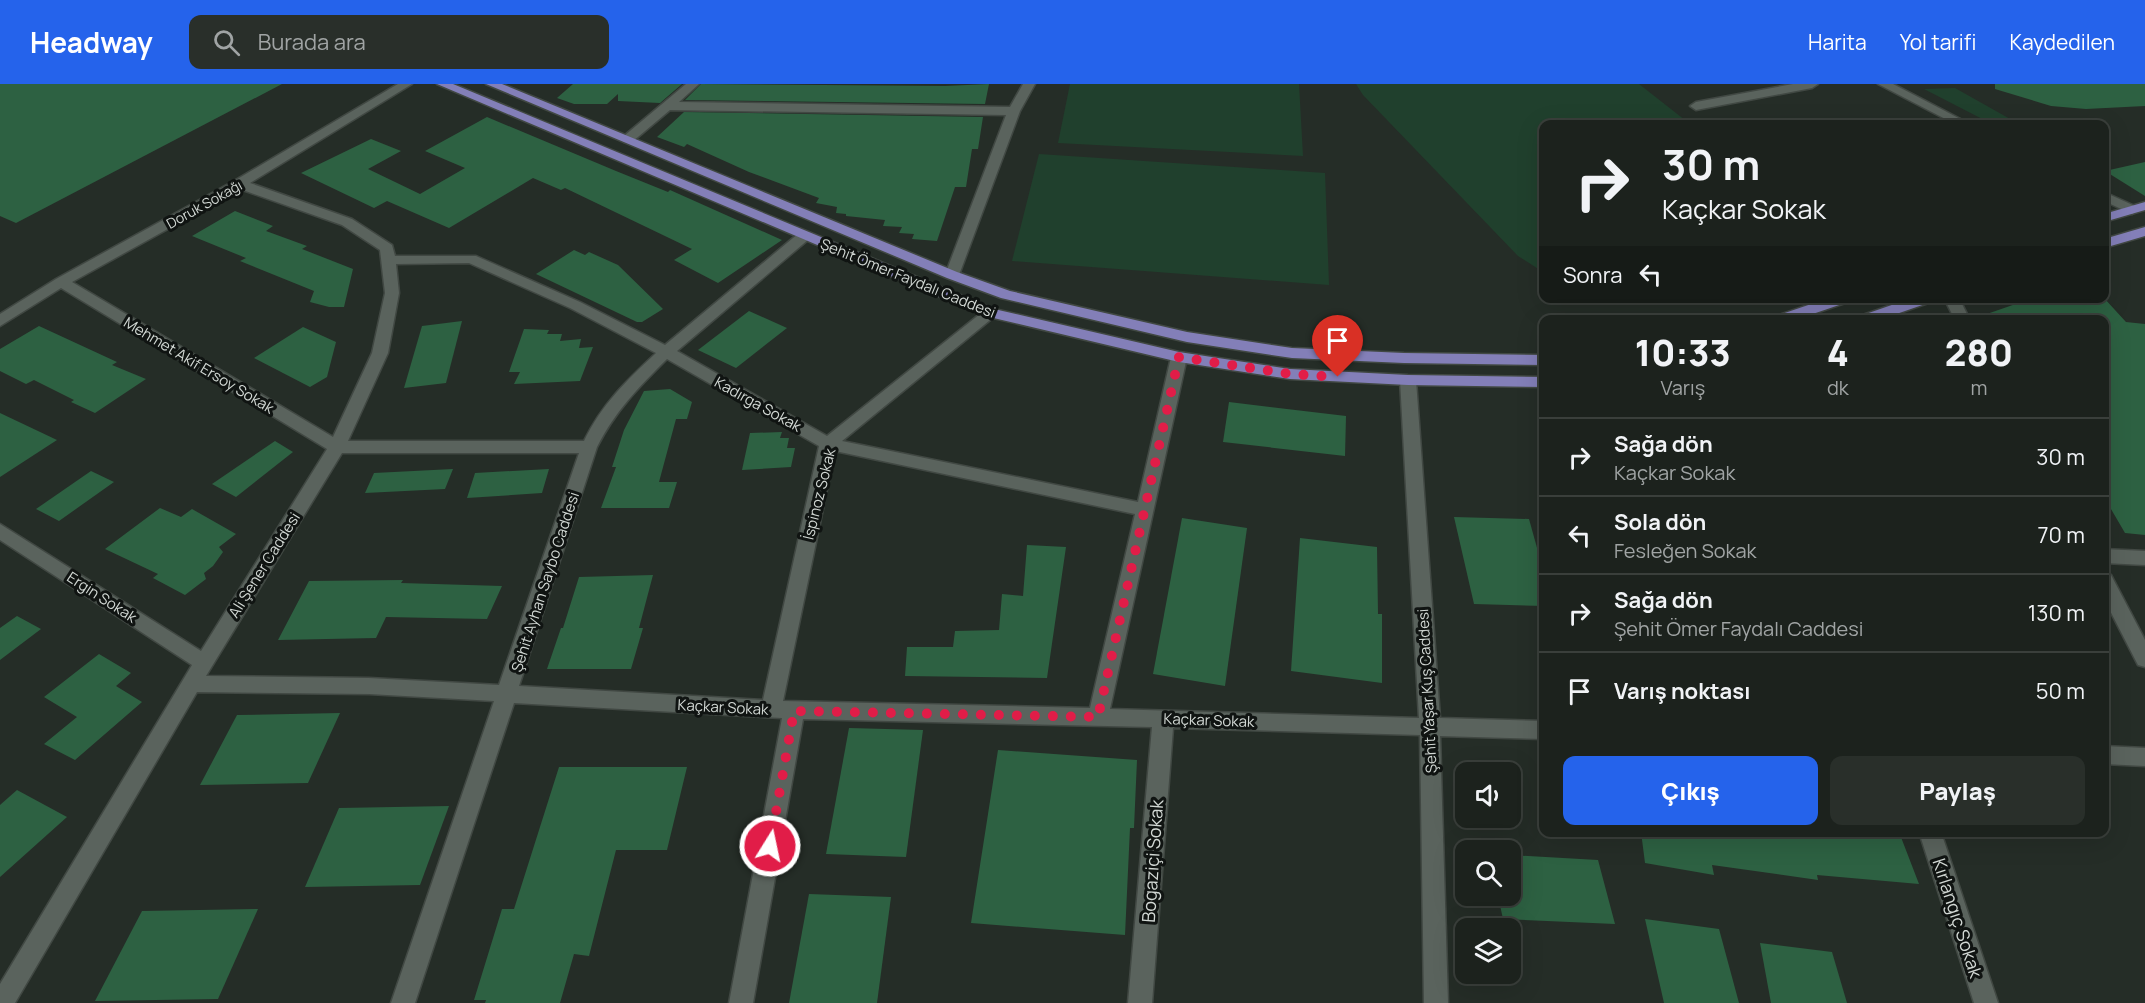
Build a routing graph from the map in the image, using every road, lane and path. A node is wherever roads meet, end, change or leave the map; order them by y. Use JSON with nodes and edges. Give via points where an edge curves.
{"nodes":[{"id":1,"x":406,"y":84,"type":"edge"},
{"id":2,"x":443,"y":84,"type":"edge"},
{"id":3,"x":492,"y":84,"type":"edge"},
{"id":4,"x":693,"y":84,"type":"edge"},
{"id":5,"x":1029,"y":84,"type":"edge"},
{"id":6,"x":1812,"y":84,"type":"edge"},
{"id":7,"x":1884,"y":84,"type":"edge"},
{"id":8,"x":667,"y":106,"type":"junction"},
{"id":9,"x":1696,"y":106,"type":"dead end"},
{"id":10,"x":1014,"y":111,"type":"junction"},
{"id":11,"x":1956,"y":120,"type":"edge"},
{"id":12,"x":628,"y":139,"type":"junction"},
{"id":13,"x":239,"y":184,"type":"junction"},
{"id":14,"x":2109,"y":198,"type":"edge"},
{"id":15,"x":2139,"y":208,"type":"edge"},
{"id":16,"x":2109,"y":217,"type":"edge"},
{"id":17,"x":2145,"y":220,"type":"edge"},
{"id":18,"x":2145,"y":231,"type":"edge"},
{"id":19,"x":804,"y":237,"type":"junction"},
{"id":20,"x":2109,"y":242,"type":"edge"},
{"id":21,"x":388,"y":260,"type":"junction"},
{"id":22,"x":952,"y":275,"type":"junction"},
{"id":23,"x":61,"y":282,"type":"junction"},
{"id":24,"x":1831,"y":303,"type":"edge"},
{"id":25,"x":1914,"y":303,"type":"edge"},
{"id":26,"x":990,"y":313,"type":"junction"},
{"id":27,"x":1793,"y":315,"type":"edge"},
{"id":28,"x":1877,"y":315,"type":"edge"},
{"id":29,"x":2,"y":317,"type":"edge"},
{"id":30,"x":666,"y":352,"type":"junction"},
{"id":31,"x":1179,"y":357,"type":"junction"},
{"id":32,"x":1404,"y":358,"type":"junction"},
{"id":33,"x":1539,"y":360,"type":"edge"},
{"id":34,"x":1408,"y":380,"type":"junction"},
{"id":35,"x":1539,"y":382,"type":"edge"},
{"id":36,"x":828,"y":444,"type":"junction"},
{"id":37,"x":337,"y":447,"type":"junction"},
{"id":38,"x":589,"y":447,"type":"junction"},
{"id":39,"x":1145,"y":510,"type":"junction"},
{"id":40,"x":0,"y":531,"type":"edge"},
{"id":41,"x":2109,"y":556,"type":"edge"},
{"id":42,"x":2145,"y":558,"type":"edge"},
{"id":43,"x":2109,"y":590,"type":"edge"},
{"id":44,"x":2145,"y":659,"type":"edge"},
{"id":45,"x":204,"y":663,"type":"junction"},
{"id":46,"x":191,"y":684,"type":"junction"},
{"id":47,"x":508,"y":693,"type":"junction"},
{"id":48,"x":771,"y":710,"type":"junction"},
{"id":49,"x":794,"y":711,"type":"junction"},
{"id":50,"x":1098,"y":717,"type":"junction"},
{"id":51,"x":1163,"y":719,"type":"junction"},
{"id":52,"x":1430,"y":727,"type":"junction"},
{"id":53,"x":1539,"y":730,"type":"edge"},
{"id":54,"x":2109,"y":755,"type":"edge"},
{"id":55,"x":2145,"y":757,"type":"edge"},
{"id":56,"x":1932,"y":837,"type":"edge"},
{"id":57,"x":3,"y":994,"type":"edge"},
{"id":58,"x":403,"y":1003,"type":"edge"},
{"id":59,"x":741,"y":1003,"type":"edge"},
{"id":60,"x":1140,"y":1003,"type":"edge"},
{"id":61,"x":1436,"y":1003,"type":"edge"},
{"id":62,"x":1986,"y":1003,"type":"edge"}],
"edges":[{"from":1,"to":13,"type":"street","name":"Doruk Sokağı"},
{"from":2,"to":19,"type":"main road","name":"Şehit Ömer Faydalı Caddesi"},
{"from":3,"to":12,"type":"main road","name":"Şehit Ömer Faydalı Caddesi"},
{"from":4,"to":8,"type":"street"},
{"from":5,"to":10,"type":"street"},
{"from":6,"to":9,"type":"street"},
{"from":7,"to":11,"type":"street"},
{"from":8,"to":10,"type":"street"},
{"from":8,"to":12,"type":"street"},
{"from":10,"to":22,"type":"street"},
{"from":12,"to":22,"type":"main road","name":"Şehit Ömer Faydalı Caddesi"},
{"from":13,"to":21,"type":"street","name":"Ali Şener Caddesi","via":[[347,222],[387,248]]},
{"from":13,"to":23,"type":"street","name":"Doruk Sokağı"},
{"from":14,"to":15,"type":"street"},
{"from":15,"to":16,"type":"main road"},
{"from":15,"to":17,"type":"main road"},
{"from":18,"to":20,"type":"main road"},
{"from":19,"to":26,"type":"main road","name":"Şehit Ömer Faydalı Caddesi"},
{"from":19,"to":30,"type":"street","name":"Şehit Ayhan Saybo Caddesi"},
{"from":21,"to":30,"type":"street","name":"Kadırga Sokak","via":[[471,259],[575,305]]},
{"from":21,"to":37,"type":"street","name":"Ali Şener Caddesi","via":[[392,293],[380,353]]},
{"from":22,"to":32,"type":"main road","name":"Şehit Ömer Faydalı Caddesi","via":[[1006,295],[1187,337],[1292,353]]},
{"from":23,"to":29,"type":"street","name":"Doruk Sokağı"},
{"from":23,"to":37,"type":"street","name":"Mehmet Akif Ersoy Sokak"},
{"from":24,"to":27,"type":"main road"},
{"from":25,"to":28,"type":"main road"},
{"from":26,"to":31,"type":"main road","name":"Şehit Ömer Faydalı Caddesi"},
{"from":26,"to":36,"type":"street","name":"İspinoz Sokak"},
{"from":30,"to":36,"type":"street","name":"Kadırga Sokak"},
{"from":30,"to":38,"type":"street","name":"Şehit Ayhan Saybo Caddesi","via":[[604,417]]},
{"from":31,"to":34,"type":"main road","name":"Şehit Ömer Faydalı Caddesi","via":[[1290,374]]},
{"from":31,"to":39,"type":"street"},
{"from":32,"to":33,"type":"main road","name":"Şehit Ömer Faydalı Caddesi"},
{"from":32,"to":34,"type":"main road"},
{"from":34,"to":35,"type":"main road","name":"Şehit Ömer Faydalı Caddesi"},
{"from":34,"to":52,"type":"street","name":"Şehit Yaşar Kuş Caddesi"},
{"from":36,"to":39,"type":"street","name":"Kadırga Sokak"},
{"from":36,"to":48,"type":"street","name":"İspinoz Sokak"},
{"from":37,"to":38,"type":"street"},
{"from":37,"to":45,"type":"street","name":"Ali Şener Caddesi"},
{"from":38,"to":47,"type":"street","name":"Şehit Ayhan Saybo Caddesi"},
{"from":39,"to":50,"type":"street"},
{"from":40,"to":45,"type":"street","name":"Ergin Sokak"},
{"from":41,"to":42,"type":"street"},
{"from":43,"to":44,"type":"street"},
{"from":45,"to":46,"type":"street","name":"Ali Şener Caddesi"},
{"from":46,"to":47,"type":"street","name":"Kaçkar Sokak","via":[[369,686]]},
{"from":46,"to":57,"type":"street","name":"Ali Şener Caddesi"},
{"from":47,"to":48,"type":"street","name":"Kaçkar Sokak"},
{"from":47,"to":58,"type":"street","name":"Şehit Ayhan Saybo Caddesi"},
{"from":48,"to":49,"type":"street","name":"Kaçkar Sokak"},
{"from":49,"to":50,"type":"street","name":"Kaçkar Sokak"},
{"from":49,"to":59,"type":"street"},
{"from":50,"to":51,"type":"street","name":"Kaçkar Sokak"},
{"from":51,"to":52,"type":"street","name":"Kaçkar Sokak"},
{"from":51,"to":60,"type":"street","name":"Bogaziçi Sokak"},
{"from":52,"to":53,"type":"street","name":"Kaçkar Sokak"},
{"from":52,"to":61,"type":"street","name":"Şehit Yaşar Kuş Caddesi"},
{"from":54,"to":55,"type":"street"},
{"from":56,"to":62,"type":"street","name":"Kırlangıç Sokak"}]}
